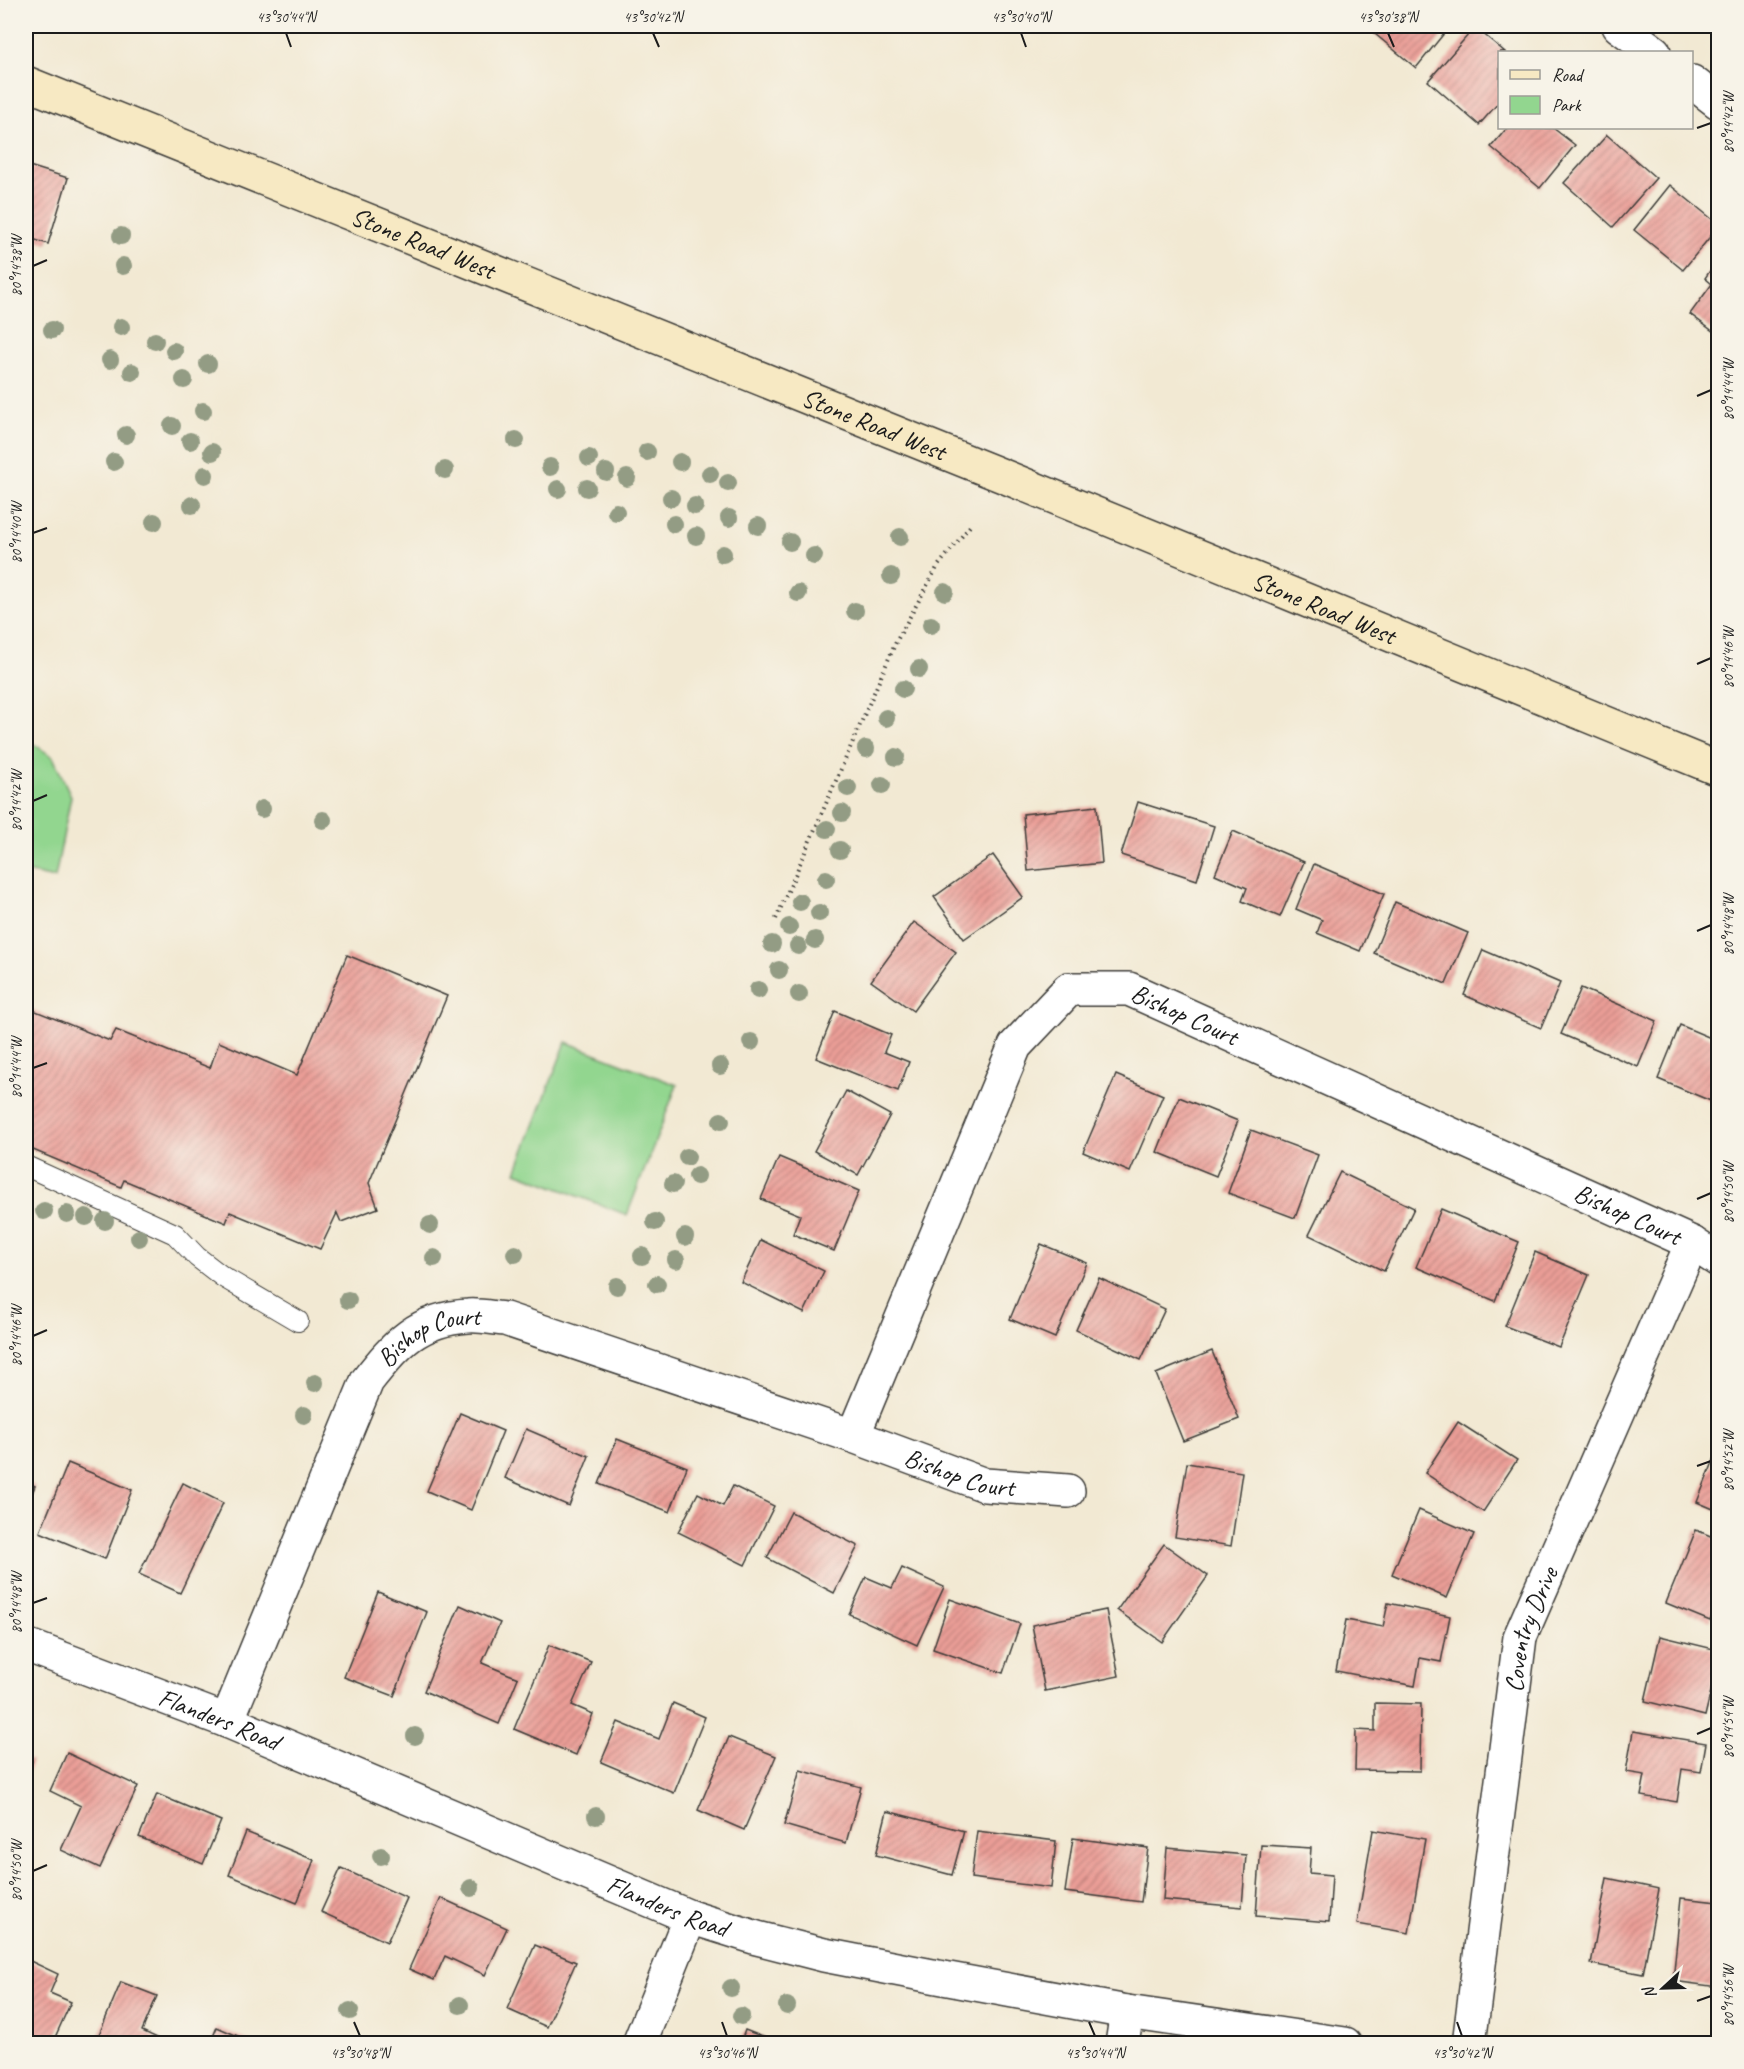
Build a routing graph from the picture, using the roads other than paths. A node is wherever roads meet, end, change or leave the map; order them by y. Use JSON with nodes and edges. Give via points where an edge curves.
{"nodes":[{"id":1,"x":1619,"y":26,"type":"edge"},
{"id":2,"x":1653,"y":51,"type":"edge"},
{"id":3,"x":26,"y":83,"type":"edge"},
{"id":4,"x":1693,"y":83,"type":"edge"},
{"id":5,"x":1719,"y":102,"type":"edge"},
{"id":6,"x":1719,"y":769,"type":"edge"},
{"id":7,"x":26,"y":1166,"type":"edge"},
{"id":8,"x":1705,"y":1251,"type":"edge"},
{"id":9,"x":298,"y":1321,"type":"dead end"},
{"id":10,"x":853,"y":1436,"type":"junction"},
{"id":11,"x":1068,"y":1491,"type":"dead end"},
{"id":12,"x":26,"y":1646,"type":"edge"},
{"id":13,"x":227,"y":1721,"type":"junction"},
{"id":14,"x":690,"y":1917,"type":"junction"},
{"id":15,"x":1125,"y":2028,"type":"edge"},
{"id":16,"x":639,"y":2043,"type":"edge"},
{"id":17,"x":1345,"y":2043,"type":"edge"},
{"id":18,"x":1469,"y":2043,"type":"edge"}],
"edges":[{"from":1,"to":2,"type":"street"},
{"from":3,"to":6,"type":"main road","name":"Stone Road West"},
{"from":4,"to":5,"type":"street"},
{"from":7,"to":9,"type":"lane","via":[[175,1234],[223,1277]]},
{"from":8,"to":10,"type":"street","name":"Bishop Court","via":[[1129,989],[1069,989],[1015,1046]]},
{"from":8,"to":18,"type":"street","name":"Coventry Drive","via":[[1520,1637]]},
{"from":10,"to":11,"type":"street","name":"Bishop Court","via":[[985,1485]]},
{"from":10,"to":13,"type":"street","name":"Bishop Court","via":[[506,1319],[469,1316],[432,1322],[401,1342],[367,1381]]},
{"from":12,"to":13,"type":"street","name":"Flanders Road"},
{"from":13,"to":14,"type":"street","name":"Flanders Road"},
{"from":14,"to":15,"type":"street","name":"Flanders Road","via":[[757,1938]]},
{"from":14,"to":16,"type":"street"},
{"from":15,"to":17,"type":"street","name":"Flanders Road"}]}
